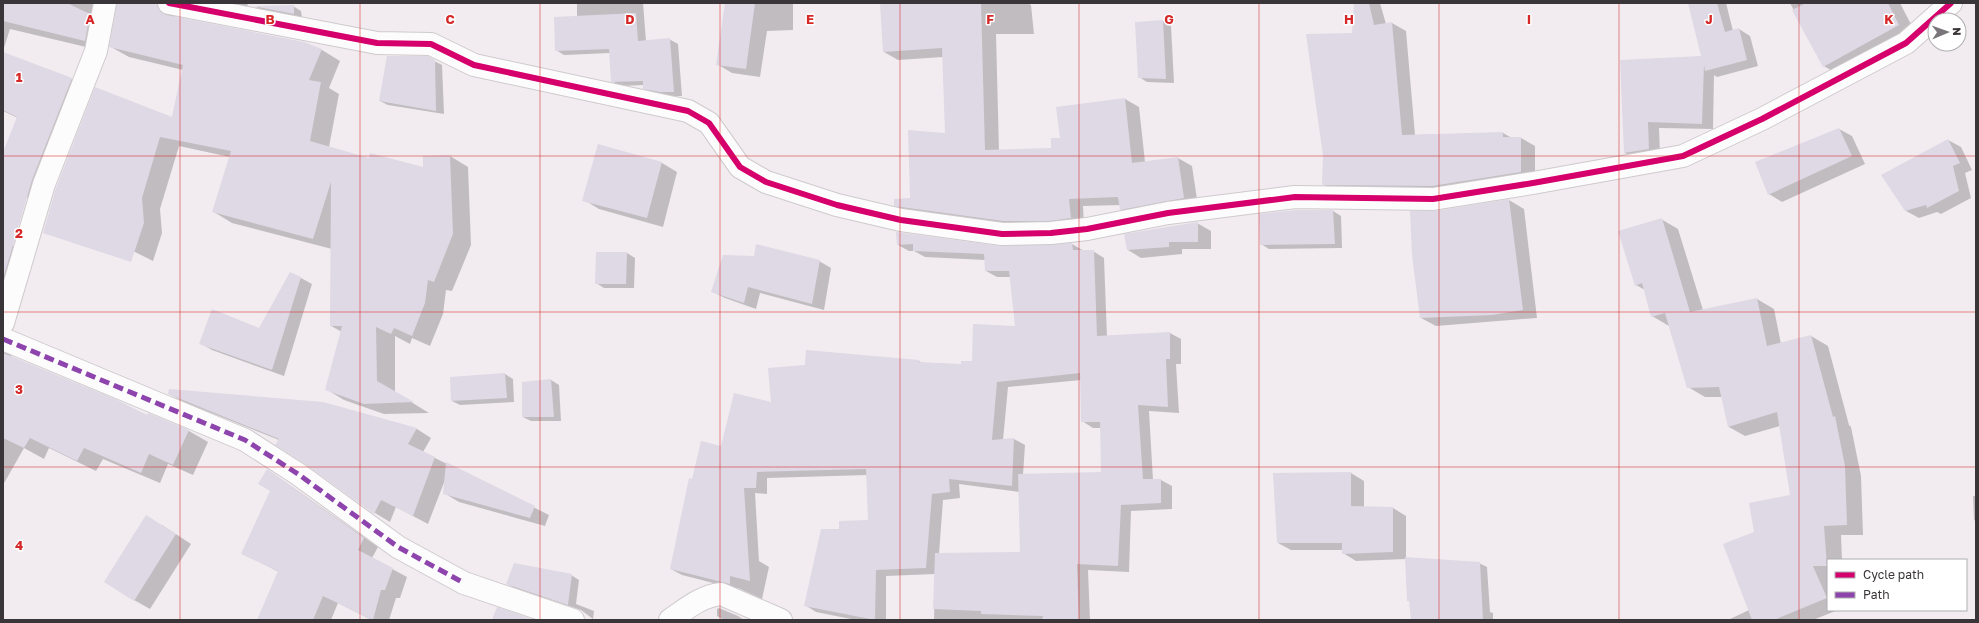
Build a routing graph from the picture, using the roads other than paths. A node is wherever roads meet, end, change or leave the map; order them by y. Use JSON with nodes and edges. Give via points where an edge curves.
{"nodes":[{"id":1,"x":105,"y":3,"type":"edge"},
{"id":2,"x":169,"y":3,"type":"edge"},
{"id":3,"x":1951,"y":3,"type":"edge"},
{"id":4,"x":3,"y":323,"type":"edge"},
{"id":5,"x":3,"y":339,"type":"edge"},
{"id":6,"x":573,"y":620,"type":"edge"},
{"id":7,"x":670,"y":620,"type":"edge"},
{"id":8,"x":780,"y":620,"type":"edge"}],
"edges":[{"from":1,"to":4,"type":"street","via":[[96,51],[44,184]]},
{"from":2,"to":3,"type":"street","via":[[377,43],[431,44],[474,65],[688,111],[709,122],[740,167],[766,182],[837,205],[901,220],[1002,234],[1088,229],[1168,213],[1295,197],[1433,199],[1533,184],[1683,156],[1762,119],[1906,43]]},
{"from":5,"to":6,"type":"street","via":[[244,440],[298,474],[398,547],[464,583]]},
{"from":7,"to":8,"type":"street","via":[[701,599],[720,594]]}]}
